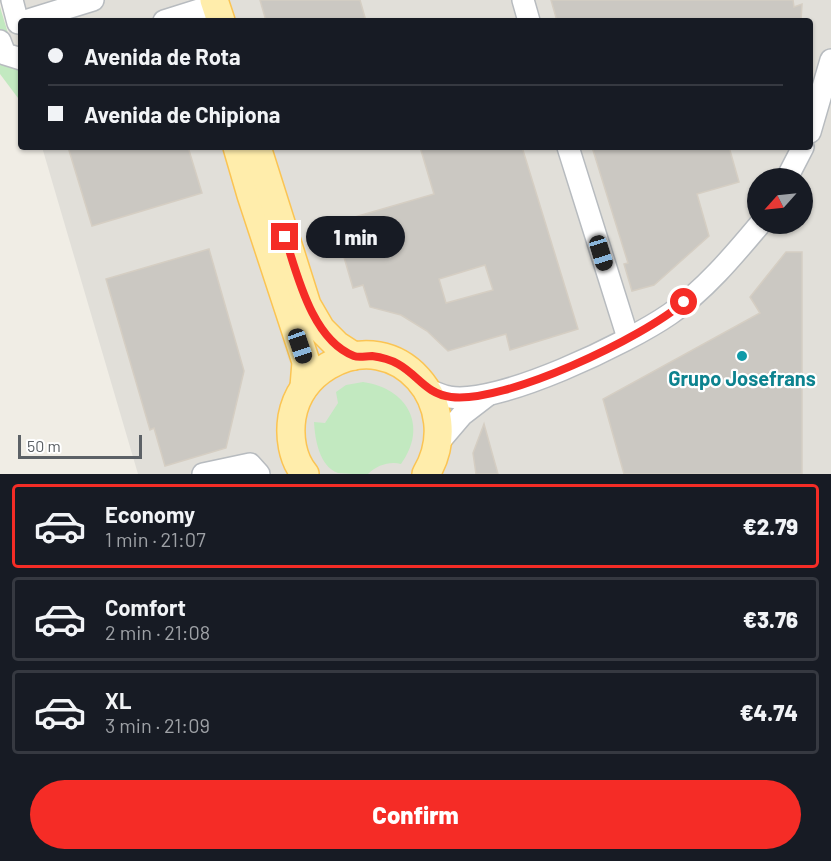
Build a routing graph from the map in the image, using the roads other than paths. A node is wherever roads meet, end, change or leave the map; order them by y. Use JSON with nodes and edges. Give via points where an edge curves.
{"nodes":[{"id":1,"x":12,"y":0,"type":"edge"},
{"id":2,"x":93,"y":0,"type":"edge"},
{"id":3,"x":523,"y":0,"type":"edge"},
{"id":4,"x":207,"y":10,"type":"edge"},
{"id":5,"x":19,"y":18,"type":"edge"},
{"id":6,"x":34,"y":18,"type":"edge"},
{"id":7,"x":176,"y":18,"type":"edge"},
{"id":8,"x":528,"y":18,"type":"edge"},
{"id":9,"x":0,"y":41,"type":"edge"},
{"id":10,"x":18,"y":58,"type":"edge"},
{"id":11,"x":831,"y":60,"type":"edge"},
{"id":12,"x":813,"y":122,"type":"edge"},
{"id":13,"x":238,"y":150,"type":"edge"},
{"id":14,"x":258,"y":150,"type":"edge"},
{"id":15,"x":569,"y":150,"type":"edge"},
{"id":16,"x":801,"y":150,"type":"edge"},
{"id":17,"x":792,"y":168,"type":"edge"},
{"id":18,"x":752,"y":234,"type":"edge"},
{"id":19,"x":628,"y":338,"type":"junction"},
{"id":20,"x":354,"y":356,"type":"junction"},
{"id":21,"x":304,"y":387,"type":"junction"},
{"id":22,"x":428,"y":390,"type":"junction"},
{"id":23,"x":488,"y":395,"type":"junction"},
{"id":24,"x":439,"y":442,"type":"junction"},
{"id":25,"x":203,"y":474,"type":"edge"},
{"id":26,"x":259,"y":474,"type":"edge"},
{"id":27,"x":305,"y":474,"type":"edge"},
{"id":28,"x":426,"y":474,"type":"edge"}],
"edges":[{"from":1,"to":5,"type":"street"},
{"from":2,"to":6,"type":"street"},
{"from":3,"to":8,"type":"street"},
{"from":4,"to":7,"type":"street"},
{"from":9,"to":10,"type":"street","via":[[5,54]]},
{"from":11,"to":12,"type":"street"},
{"from":13,"to":21,"type":"main road","via":[[306,362]]},
{"from":14,"to":20,"type":"main road","via":[[307,305],[321,329]]},
{"from":15,"to":19,"type":"street"},
{"from":16,"to":17,"type":"street"},
{"from":18,"to":19,"type":"street","via":[[725,266],[671,314]]},
{"from":19,"to":23,"type":"street","via":[[525,384]]},
{"from":20,"to":21,"type":"main road","via":[[318,372]]},
{"from":20,"to":22,"type":"main road","via":[[396,362]]},
{"from":21,"to":27,"type":"main road","via":[[294,406],[290,428],[293,449]]},
{"from":22,"to":23,"type":"street","via":[[450,398]]},
{"from":22,"to":24,"type":"main road","via":[[436,406]]},
{"from":23,"to":24,"type":"street","via":[[462,415]]},
{"from":24,"to":28,"type":"main road"},
{"from":25,"to":26,"type":"street","via":[[250,464]]}]}
